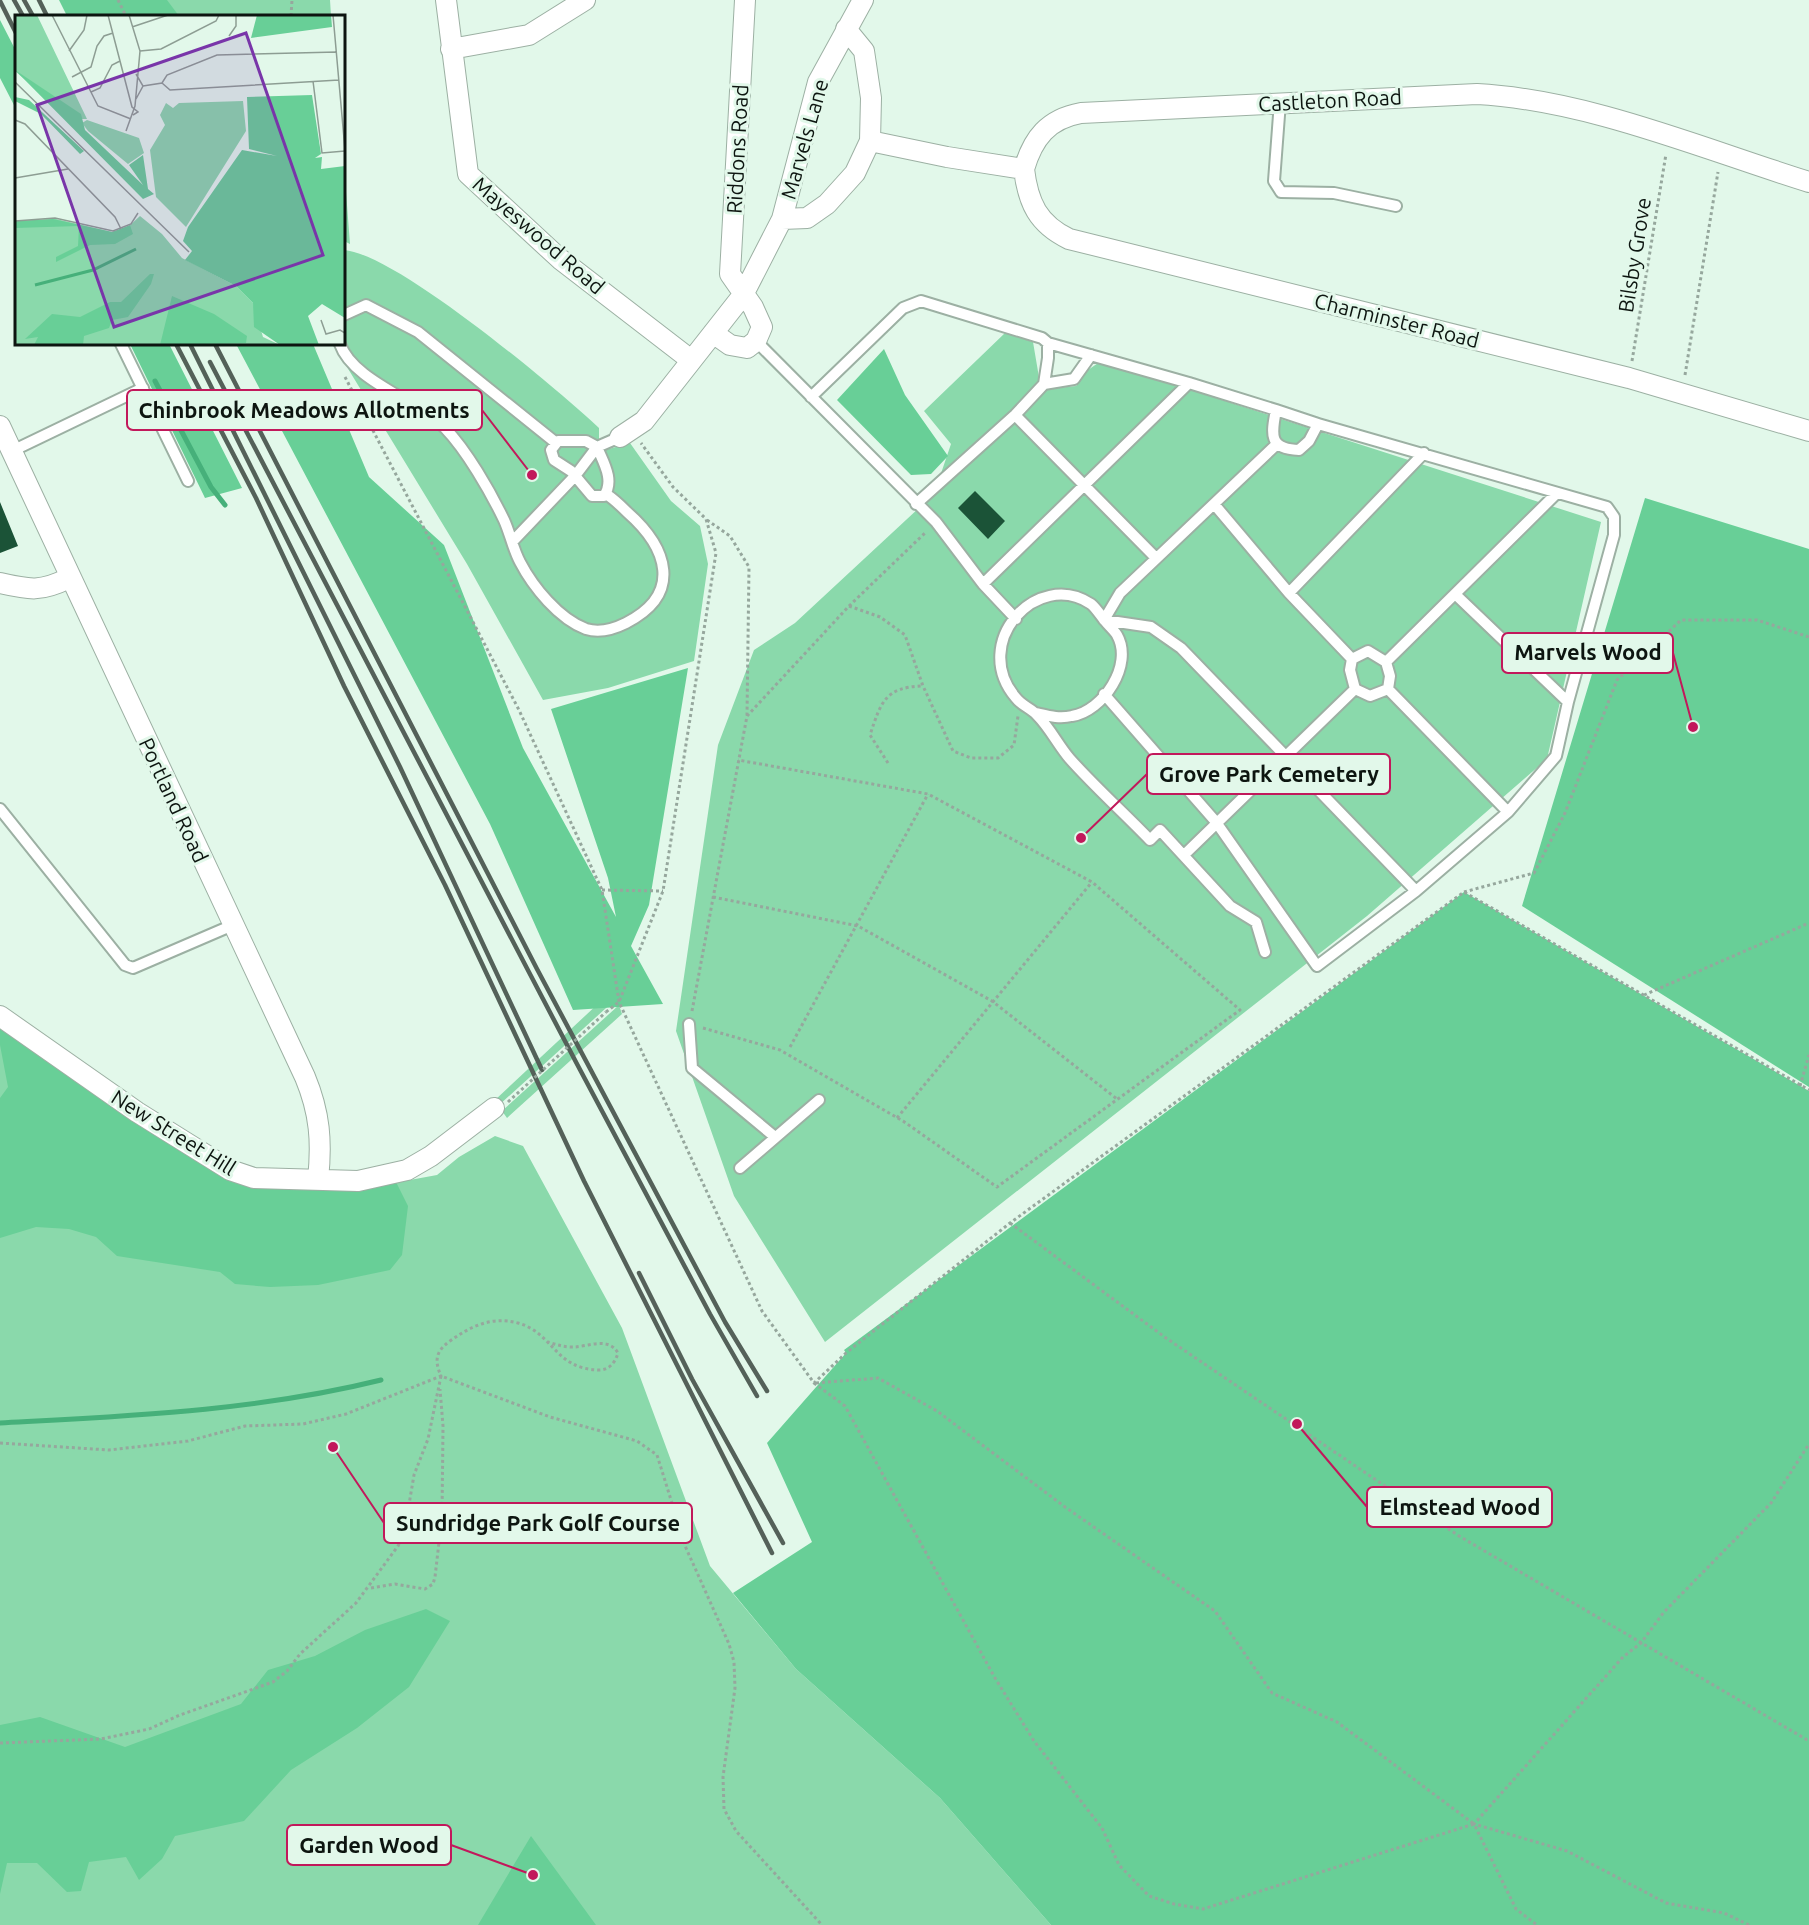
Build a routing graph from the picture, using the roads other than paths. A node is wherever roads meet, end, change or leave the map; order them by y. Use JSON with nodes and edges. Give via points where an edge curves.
{"nodes":[{"id":1,"x":446,"y":0,"type":"edge"},
{"id":2,"x":585,"y":0,"type":"edge"},
{"id":3,"x":745,"y":0,"type":"edge"},
{"id":4,"x":863,"y":0,"type":"edge"},
{"id":5,"x":846,"y":29,"type":"junction"},
{"id":6,"x":451,"y":49,"type":"junction"},
{"id":7,"x":1280,"y":102,"type":"junction"},
{"id":8,"x":870,"y":141,"type":"junction"},
{"id":9,"x":1024,"y":169,"type":"junction"},
{"id":10,"x":1809,"y":182,"type":"edge"},
{"id":11,"x":1396,"y":206,"type":"dead end"},
{"id":12,"x":782,"y":219,"type":"junction"},
{"id":13,"x":743,"y":295,"type":"junction"},
{"id":14,"x":345,"y":315,"type":"edge"},
{"id":15,"x":712,"y":333,"type":"junction"},
{"id":16,"x":756,"y":341,"type":"junction"},
{"id":17,"x":1047,"y":343,"type":"junction"},
{"id":18,"x":122,"y":345,"type":"edge"},
{"id":19,"x":341,"y":345,"type":"edge"},
{"id":20,"x":1091,"y":355,"type":"junction"},
{"id":21,"x":691,"y":360,"type":"junction"},
{"id":22,"x":1190,"y":383,"type":"junction"},
{"id":23,"x":1044,"y":384,"type":"junction"},
{"id":24,"x":143,"y":388,"type":"junction"},
{"id":25,"x":811,"y":397,"type":"junction"},
{"id":26,"x":1276,"y":410,"type":"junction"},
{"id":27,"x":1015,"y":415,"type":"junction"},
{"id":28,"x":1318,"y":424,"type":"junction"},
{"id":29,"x":0,"y":426,"type":"edge"},
{"id":30,"x":1809,"y":431,"type":"edge"},
{"id":31,"x":626,"y":433,"type":"joint"},
{"id":32,"x":555,"y":442,"type":"junction"},
{"id":33,"x":1277,"y":444,"type":"junction"},
{"id":34,"x":597,"y":447,"type":"junction"},
{"id":35,"x":12,"y":451,"type":"junction"},
{"id":36,"x":1424,"y":453,"type":"junction"},
{"id":37,"x":575,"y":476,"type":"junction"},
{"id":38,"x":188,"y":482,"type":"dead end"},
{"id":39,"x":1085,"y":484,"type":"junction"},
{"id":40,"x":1557,"y":492,"type":"junction"},
{"id":41,"x":606,"y":494,"type":"junction"},
{"id":42,"x":916,"y":504,"type":"junction"},
{"id":43,"x":1214,"y":504,"type":"junction"},
{"id":44,"x":513,"y":541,"type":"junction"},
{"id":45,"x":1156,"y":558,"type":"junction"},
{"id":46,"x":69,"y":578,"type":"junction"},
{"id":47,"x":0,"y":584,"type":"edge"},
{"id":48,"x":982,"y":584,"type":"junction"},
{"id":49,"x":1289,"y":594,"type":"junction"},
{"id":50,"x":1455,"y":594,"type":"junction"},
{"id":51,"x":1016,"y":618,"type":"junction"},
{"id":52,"x":1104,"y":620,"type":"junction"},
{"id":53,"x":1352,"y":659,"type":"junction"},
{"id":54,"x":1386,"y":662,"type":"junction"},
{"id":55,"x":1355,"y":689,"type":"junction"},
{"id":56,"x":1388,"y":690,"type":"junction"},
{"id":57,"x":1104,"y":694,"type":"junction"},
{"id":58,"x":1568,"y":702,"type":"junction"},
{"id":59,"x":1036,"y":713,"type":"junction"},
{"id":60,"x":1287,"y":756,"type":"junction"},
{"id":61,"x":0,"y":809,"type":"edge"},
{"id":62,"x":1508,"y":812,"type":"junction"},
{"id":63,"x":1216,"y":822,"type":"junction"},
{"id":64,"x":1184,"y":855,"type":"junction"},
{"id":65,"x":1416,"y":891,"type":"junction"},
{"id":66,"x":233,"y":925,"type":"junction"},
{"id":67,"x":1265,"y":952,"type":"dead end"},
{"id":68,"x":0,"y":1016,"type":"edge"},
{"id":69,"x":689,"y":1024,"type":"road end"},
{"id":70,"x":819,"y":1100,"type":"dead end"},
{"id":71,"x":501,"y":1105,"type":"road end"},
{"id":72,"x":776,"y":1137,"type":"junction"},
{"id":73,"x":740,"y":1168,"type":"dead end"},
{"id":74,"x":318,"y":1180,"type":"junction"}],
"edges":[{"from":1,"to":6,"type":"street","name":"Mayeswood Road"},
{"from":2,"to":6,"type":"street","via":[[529,35]]},
{"from":3,"to":13,"type":"street","name":"Riddons Road","via":[[730,274]]},
{"from":4,"to":5,"type":"street","name":"Marvels Lane"},
{"from":5,"to":8,"type":"street","name":"Marvels Lane","via":[[864,51],[871,98]]},
{"from":5,"to":12,"type":"street","name":"Marvels Lane","via":[[818,82]]},
{"from":6,"to":21,"type":"street","name":"Mayeswood Road","via":[[468,174],[560,259]]},
{"from":7,"to":9,"type":"street","name":"Castleton Road","via":[[1069,115],[1040,133]]},
{"from":7,"to":10,"type":"street","name":"Castleton Road","via":[[1503,95],[1572,107]]},
{"from":7,"to":11,"type":"lane","via":[[1274,181],[1281,192],[1334,193]]},
{"from":8,"to":9,"type":"street"},
{"from":8,"to":12,"type":"street","name":"Marvels Lane","via":[[855,173],[827,204],[807,218]]},
{"from":9,"to":30,"type":"street","name":"Charminster Road","via":[[1028,198],[1035,211],[1043,223],[1069,239],[1629,378]]},
{"from":12,"to":13,"type":"street","name":"Marvels Lane"},
{"from":13,"to":15,"type":"street","name":"Marvels Lane"},
{"from":13,"to":16,"type":"street","via":[[760,318],[762,327]]},
{"from":14,"to":32,"type":"lane","via":[[366,305],[405,323]]},
{"from":15,"to":16,"type":"street","via":[[742,348],[752,347]]},
{"from":15,"to":21,"type":"street","name":"Marvels Lane"},
{"from":16,"to":25,"type":"lane"},
{"from":17,"to":20,"type":"lane"},
{"from":17,"to":23,"type":"lane"},
{"from":17,"to":25,"type":"lane","via":[[995,322],[921,301],[903,308]]},
{"from":18,"to":24,"type":"lane"},
{"from":19,"to":44,"type":"lane","via":[[363,372],[446,429],[469,459]]},
{"from":20,"to":22,"type":"lane"},
{"from":20,"to":23,"type":"lane","via":[[1074,379]]},
{"from":21,"to":31,"type":"street","name":"Marvels Lane","via":[[644,421]]},
{"from":22,"to":26,"type":"lane"},
{"from":22,"to":39,"type":"lane"},
{"from":23,"to":27,"type":"lane"},
{"from":24,"to":35,"type":"lane"},
{"from":24,"to":38,"type":"lane"},
{"from":25,"to":42,"type":"lane"},
{"from":26,"to":28,"type":"lane"},
{"from":26,"to":33,"type":"lane","via":[[1273,437]]},
{"from":27,"to":39,"type":"lane"},
{"from":27,"to":42,"type":"lane"},
{"from":28,"to":33,"type":"lane","via":[[1299,450],[1287,450]]},
{"from":28,"to":36,"type":"lane"},
{"from":29,"to":35,"type":"street","name":"Portland Road"},
{"from":31,"to":34,"type":"lane"},
{"from":32,"to":34,"type":"lane","via":[[586,441]]},
{"from":32,"to":37,"type":"lane","via":[[551,450],[554,460]]},
{"from":33,"to":43,"type":"lane"},
{"from":34,"to":37,"type":"lane"},
{"from":34,"to":41,"type":"lane","via":[[607,469]]},
{"from":35,"to":46,"type":"street","name":"Portland Road"},
{"from":36,"to":40,"type":"lane"},
{"from":36,"to":49,"type":"lane"},
{"from":37,"to":41,"type":"lane","via":[[592,496]]},
{"from":37,"to":44,"type":"lane"},
{"from":39,"to":45,"type":"lane"},
{"from":39,"to":48,"type":"lane"},
{"from":40,"to":50,"type":"lane"},
{"from":40,"to":58,"type":"lane","via":[[1607,507],[1614,517],[1614,535]]},
{"from":41,"to":44,"type":"lane","via":[[650,535],[663,566],[653,606],[620,626],[588,630],[566,618],[527,574]]},
{"from":42,"to":48,"type":"lane","via":[[936,522]]},
{"from":43,"to":45,"type":"lane"},
{"from":43,"to":49,"type":"lane"},
{"from":45,"to":52,"type":"lane","via":[[1120,593]]},
{"from":46,"to":47,"type":"street","via":[[48,589]]},
{"from":46,"to":66,"type":"street","name":"Portland Road"},
{"from":48,"to":51,"type":"lane"},
{"from":49,"to":53,"type":"lane"},
{"from":50,"to":54,"type":"lane"},
{"from":50,"to":58,"type":"lane"},
{"from":51,"to":52,"type":"lane","via":[[1030,603],[1050,596],[1071,597],[1091,604]]},
{"from":51,"to":59,"type":"lane","via":[[1003,633],[999,651],[1004,679],[1020,703]]},
{"from":52,"to":57,"type":"lane","via":[[1118,636],[1121,657],[1118,678]]},
{"from":52,"to":60,"type":"lane","via":[[1150,627],[1181,648]]},
{"from":53,"to":54,"type":"lane","via":[[1368,651]]},
{"from":53,"to":55,"type":"lane","via":[[1350,670]]},
{"from":54,"to":56,"type":"lane"},
{"from":55,"to":56,"type":"lane","via":[[1370,696]]},
{"from":55,"to":60,"type":"lane"},
{"from":56,"to":62,"type":"lane"},
{"from":57,"to":59,"type":"lane","via":[[1092,709],[1074,716],[1055,718]]},
{"from":57,"to":63,"type":"lane"},
{"from":58,"to":62,"type":"lane","via":[[1556,756]]},
{"from":59,"to":64,"type":"lane","via":[[1069,758],[1150,840],[1160,830]]},
{"from":60,"to":63,"type":"lane"},
{"from":60,"to":65,"type":"lane"},
{"from":61,"to":66,"type":"lane","via":[[129,967]]},
{"from":62,"to":65,"type":"lane"},
{"from":63,"to":64,"type":"lane"},
{"from":63,"to":65,"type":"lane","via":[[1317,966]]},
{"from":64,"to":67,"type":"lane","via":[[1230,906],[1256,922]]},
{"from":66,"to":74,"type":"street","name":"Portland Road","via":[[317,1106]]},
{"from":68,"to":74,"type":"street","name":"New Street Hill","via":[[137,1112],[230,1170],[254,1178]]},
{"from":69,"to":72,"type":"lane","via":[[692,1068]]},
{"from":70,"to":72,"type":"lane"},
{"from":71,"to":74,"type":"street","name":"New Street Hill","via":[[407,1170],[358,1181]]},
{"from":72,"to":73,"type":"lane"}]}
